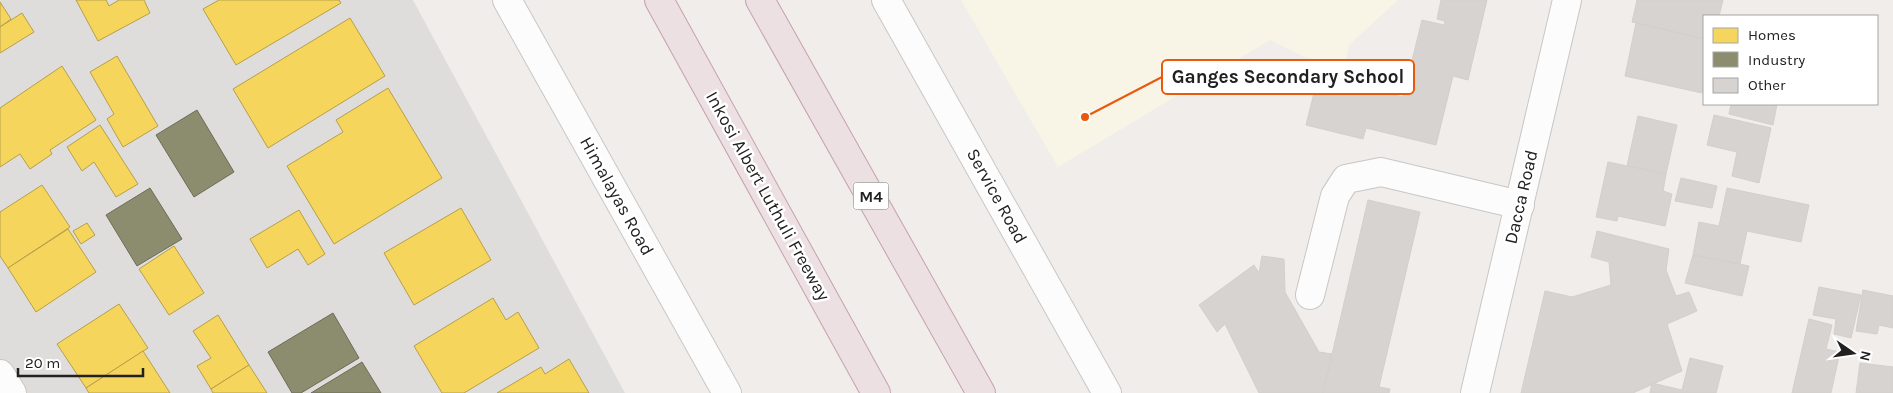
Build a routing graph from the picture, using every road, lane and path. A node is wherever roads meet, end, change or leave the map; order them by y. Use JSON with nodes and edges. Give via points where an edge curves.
{"nodes":[{"id":1,"x":506,"y":0,"type":"edge"},
{"id":2,"x":654,"y":0,"type":"edge"},
{"id":3,"x":659,"y":0,"type":"edge"},
{"id":4,"x":760,"y":0,"type":"edge"},
{"id":5,"x":886,"y":0,"type":"edge"},
{"id":6,"x":1567,"y":0,"type":"edge"},
{"id":7,"x":682,"y":41,"type":"junction"},
{"id":8,"x":1520,"y":205,"type":"junction"},
{"id":9,"x":1310,"y":295,"type":"dead end"},
{"id":10,"x":0,"y":374,"type":"edge"},
{"id":11,"x":12,"y":393,"type":"edge"},
{"id":12,"x":727,"y":393,"type":"edge"},
{"id":13,"x":876,"y":393,"type":"edge"},
{"id":14,"x":981,"y":393,"type":"edge"},
{"id":15,"x":1108,"y":393,"type":"edge"},
{"id":16,"x":1476,"y":393,"type":"edge"}],
"edges":[{"from":1,"to":12,"type":"street","name":"Himalayas Road"},
{"from":2,"to":7,"type":"highway"},
{"from":3,"to":7,"type":"highway","name":"Inkosi Albert Luthuli Freeway"},
{"from":4,"to":14,"type":"highway","number":"M4"},
{"from":5,"to":15,"type":"street","name":"Service Road"},
{"from":6,"to":8,"type":"street","name":"Dacca Road"},
{"from":7,"to":13,"type":"highway","name":"Inkosi Albert Luthuli Freeway"},
{"from":8,"to":9,"type":"street","via":[[1381,172],[1346,179],[1335,196]]},
{"from":8,"to":16,"type":"street","name":"Dacca Road"},
{"from":10,"to":11,"type":"street"}]}
